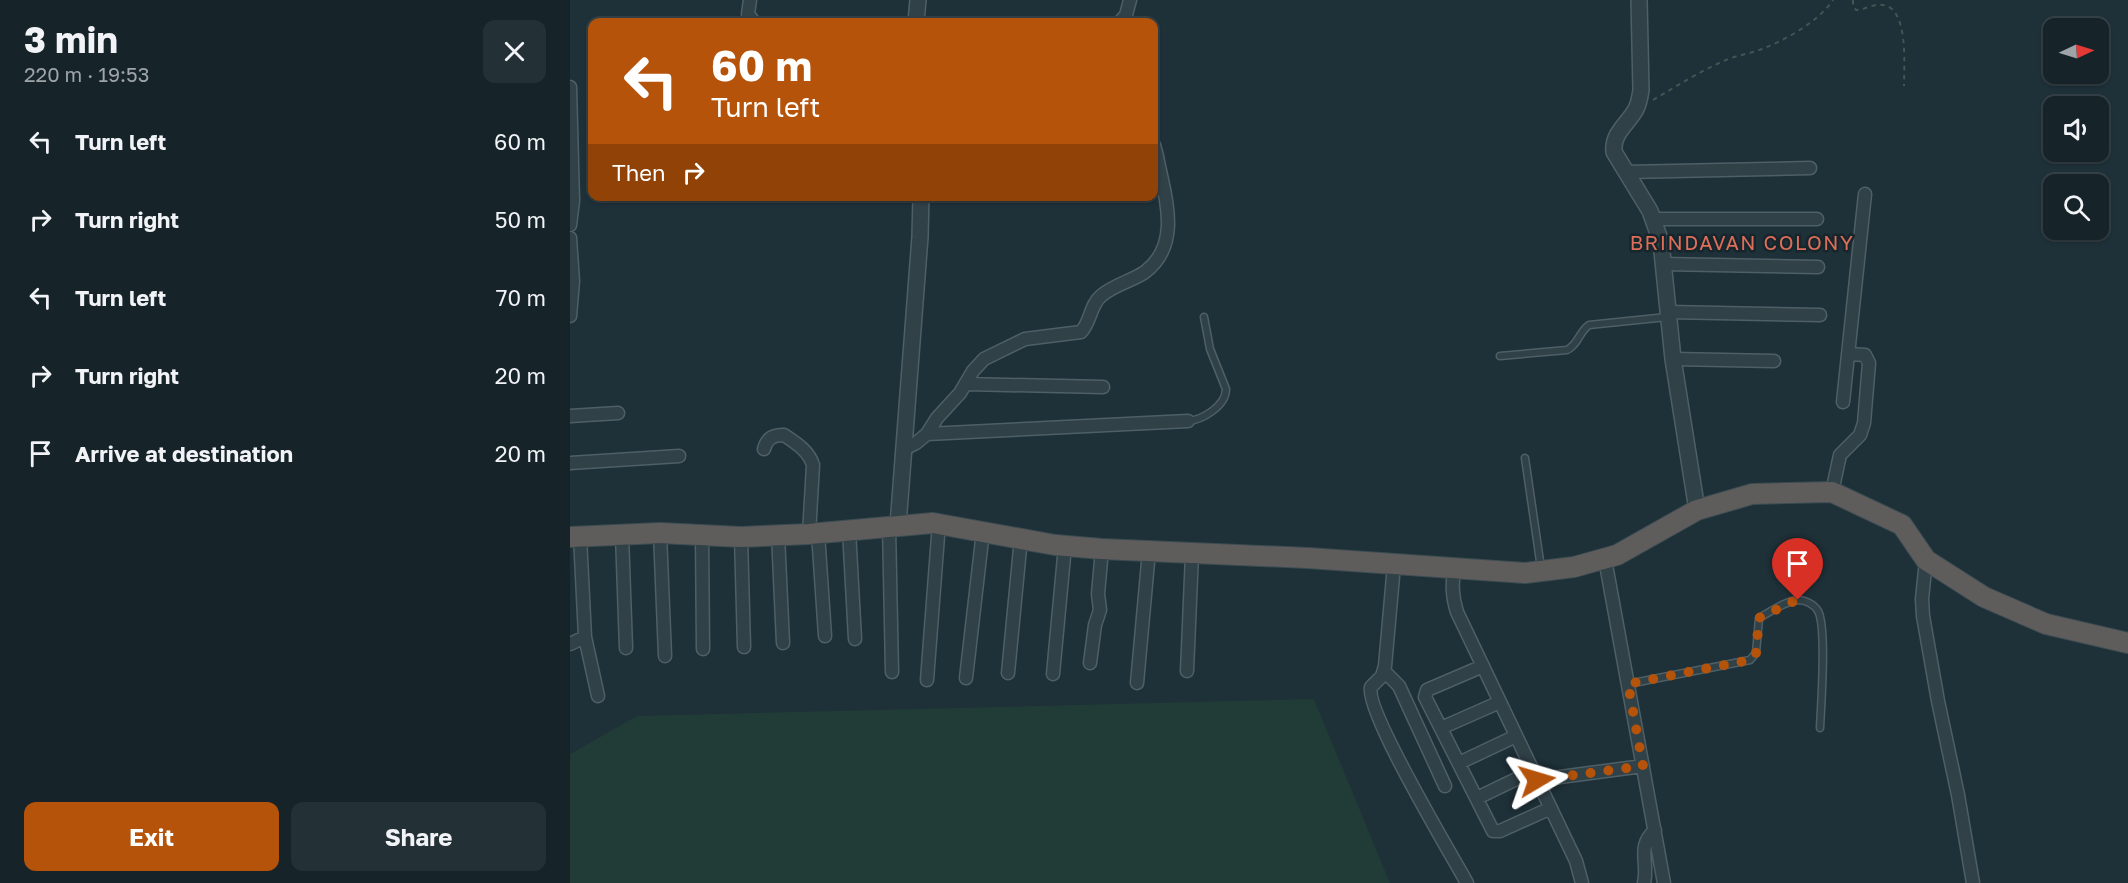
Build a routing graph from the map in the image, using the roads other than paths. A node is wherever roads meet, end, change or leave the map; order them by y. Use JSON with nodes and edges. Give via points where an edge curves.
{"nodes":[{"id":1,"x":750,"y":0,"type":"edge"},
{"id":2,"x":918,"y":0,"type":"edge"},
{"id":3,"x":1130,"y":0,"type":"edge"},
{"id":4,"x":1639,"y":0,"type":"edge"},
{"id":5,"x":751,"y":18,"type":"edge"},
{"id":6,"x":916,"y":18,"type":"edge"},
{"id":7,"x":1123,"y":18,"type":"edge"},
{"id":8,"x":570,"y":87,"type":"edge"},
{"id":9,"x":570,"y":123,"type":"edge"},
{"id":10,"x":1158,"y":163,"type":"edge"},
{"id":11,"x":1810,"y":168,"type":"dead end"},
{"id":12,"x":571,"y":172,"type":"edge"},
{"id":13,"x":1627,"y":172,"type":"junction"},
{"id":14,"x":1865,"y":194,"type":"dead end"},
{"id":15,"x":921,"y":201,"type":"edge"},
{"id":16,"x":1654,"y":219,"type":"junction"},
{"id":17,"x":1817,"y":219,"type":"dead end"},
{"id":18,"x":570,"y":220,"type":"edge"},
{"id":19,"x":570,"y":225,"type":"edge"},
{"id":20,"x":570,"y":238,"type":"edge"},
{"id":21,"x":1663,"y":264,"type":"junction"},
{"id":22,"x":1818,"y":267,"type":"dead end"},
{"id":23,"x":1669,"y":315,"type":"junction"},
{"id":24,"x":1820,"y":315,"type":"dead end"},
{"id":25,"x":570,"y":316,"type":"edge"},
{"id":26,"x":1204,"y":317,"type":"dead end"},
{"id":27,"x":1848,"y":354,"type":"junction"},
{"id":28,"x":1500,"y":356,"type":"dead end"},
{"id":29,"x":1673,"y":359,"type":"junction"},
{"id":30,"x":1774,"y":361,"type":"dead end"},
{"id":31,"x":966,"y":384,"type":"junction"},
{"id":32,"x":1104,"y":387,"type":"dead end"},
{"id":33,"x":1843,"y":402,"type":"dead end"},
{"id":34,"x":618,"y":413,"type":"dead end"},
{"id":35,"x":570,"y":416,"type":"edge"},
{"id":36,"x":1188,"y":421,"type":"joint"},
{"id":37,"x":927,"y":434,"type":"junction"},
{"id":38,"x":764,"y":449,"type":"dead end"},
{"id":39,"x":904,"y":449,"type":"junction"},
{"id":40,"x":679,"y":456,"type":"dead end"},
{"id":41,"x":1525,"y":458,"type":"dead end"},
{"id":42,"x":570,"y":463,"type":"edge"},
{"id":43,"x":1832,"y":492,"type":"junction"},
{"id":44,"x":1697,"y":510,"type":"junction"},
{"id":45,"x":939,"y":523,"type":"junction"},
{"id":46,"x":893,"y":525,"type":"junction"},
{"id":47,"x":849,"y":530,"type":"junction"},
{"id":48,"x":983,"y":531,"type":"junction"},
{"id":49,"x":660,"y":533,"type":"junction"},
{"id":50,"x":814,"y":533,"type":"junction"},
{"id":51,"x":622,"y":535,"type":"junction"},
{"id":52,"x":702,"y":535,"type":"junction"},
{"id":53,"x":778,"y":535,"type":"junction"},
{"id":54,"x":575,"y":537,"type":"edge"},
{"id":55,"x":741,"y":537,"type":"junction"},
{"id":56,"x":1021,"y":538,"type":"junction"},
{"id":57,"x":1065,"y":546,"type":"junction"},
{"id":58,"x":1102,"y":549,"type":"junction"},
{"id":59,"x":1149,"y":551,"type":"junction"},
{"id":60,"x":1192,"y":554,"type":"junction"},
{"id":61,"x":1605,"y":559,"type":"junction"},
{"id":62,"x":1926,"y":560,"type":"junction"},
{"id":63,"x":1394,"y":565,"type":"junction"},
{"id":64,"x":1454,"y":568,"type":"junction"},
{"id":65,"x":1541,"y":571,"type":"junction"},
{"id":66,"x":825,"y":636,"type":"dead end"},
{"id":67,"x":585,"y":637,"type":"junction"},
{"id":68,"x":855,"y":639,"type":"dead end"},
{"id":69,"x":783,"y":643,"type":"dead end"},
{"id":70,"x":2128,"y":643,"type":"edge"},
{"id":71,"x":570,"y":644,"type":"edge"},
{"id":72,"x":626,"y":648,"type":"dead end"},
{"id":73,"x":744,"y":648,"type":"dead end"},
{"id":74,"x":703,"y":649,"type":"dead end"},
{"id":75,"x":665,"y":656,"type":"dead end"},
{"id":76,"x":1090,"y":663,"type":"dead end"},
{"id":77,"x":1483,"y":666,"type":"junction"},
{"id":78,"x":1187,"y":671,"type":"dead end"},
{"id":79,"x":1384,"y":671,"type":"junction"},
{"id":80,"x":892,"y":672,"type":"dead end"},
{"id":81,"x":1008,"y":673,"type":"dead end"},
{"id":82,"x":1053,"y":674,"type":"dead end"},
{"id":83,"x":966,"y":678,"type":"dead end"},
{"id":84,"x":927,"y":680,"type":"dead end"},
{"id":85,"x":1137,"y":683,"type":"dead end"},
{"id":86,"x":1628,"y":684,"type":"junction"},
{"id":87,"x":598,"y":696,"type":"dead end"},
{"id":88,"x":1500,"y":702,"type":"junction"},
{"id":89,"x":1442,"y":728,"type":"junction"},
{"id":90,"x":1820,"y":729,"type":"dead end"},
{"id":91,"x":1516,"y":736,"type":"junction"},
{"id":92,"x":1459,"y":763,"type":"junction"},
{"id":93,"x":1643,"y":766,"type":"junction"},
{"id":94,"x":1535,"y":775,"type":"junction"},
{"id":95,"x":1445,"y":786,"type":"dead end"},
{"id":96,"x":1477,"y":798,"type":"junction"},
{"id":97,"x":1551,"y":808,"type":"junction"},
{"id":98,"x":1654,"y":830,"type":"junction"},
{"id":99,"x":1467,"y":883,"type":"edge"},
{"id":100,"x":1582,"y":883,"type":"edge"},
{"id":101,"x":1644,"y":883,"type":"edge"},
{"id":102,"x":1664,"y":883,"type":"edge"},
{"id":103,"x":1973,"y":883,"type":"edge"}],
"edges":[{"from":1,"to":5,"type":"street"},
{"from":2,"to":6,"type":"street"},
{"from":3,"to":7,"type":"street"},
{"from":4,"to":13,"type":"street","via":[[1639,102],[1613,144]]},
{"from":8,"to":9,"type":"street"},
{"from":9,"to":12,"type":"street"},
{"from":10,"to":31,"type":"street","via":[[1169,233],[1155,263],[1098,298],[1081,332],[1025,339],[993,353],[978,363]]},
{"from":11,"to":13,"type":"street"},
{"from":12,"to":18,"type":"street"},
{"from":13,"to":16,"type":"street"},
{"from":14,"to":27,"type":"street"},
{"from":15,"to":39,"type":"street"},
{"from":16,"to":17,"type":"street"},
{"from":16,"to":21,"type":"street"},
{"from":18,"to":19,"type":"street"},
{"from":20,"to":25,"type":"street"},
{"from":21,"to":22,"type":"street"},
{"from":21,"to":23,"type":"street"},
{"from":23,"to":24,"type":"street"},
{"from":23,"to":28,"type":"lane","via":[[1589,325],[1567,350]]},
{"from":23,"to":29,"type":"street"},
{"from":26,"to":36,"type":"lane","via":[[1210,350],[1226,395],[1201,419]]},
{"from":27,"to":33,"type":"street"},
{"from":27,"to":43,"type":"street","via":[[1868,360],[1864,423],[1860,435],[1840,455]]},
{"from":29,"to":30,"type":"street"},
{"from":29,"to":44,"type":"street"},
{"from":31,"to":32,"type":"street"},
{"from":31,"to":37,"type":"street"},
{"from":34,"to":35,"type":"street"},
{"from":36,"to":37,"type":"street"},
{"from":37,"to":39,"type":"street"},
{"from":38,"to":50,"type":"street","via":[[770,438],[784,435],[811,458]]},
{"from":39,"to":46,"type":"street"},
{"from":40,"to":42,"type":"street"},
{"from":41,"to":65,"type":"lane"},
{"from":43,"to":44,"type":"highway","via":[[1752,494]]},
{"from":43,"to":62,"type":"highway","via":[[1902,525]]},
{"from":44,"to":61,"type":"highway"},
{"from":45,"to":46,"type":"highway"},
{"from":45,"to":48,"type":"highway"},
{"from":45,"to":84,"type":"street"},
{"from":46,"to":47,"type":"highway"},
{"from":46,"to":80,"type":"street"},
{"from":47,"to":50,"type":"highway"},
{"from":47,"to":68,"type":"street"},
{"from":48,"to":56,"type":"highway"},
{"from":48,"to":83,"type":"street"},
{"from":49,"to":51,"type":"highway"},
{"from":49,"to":52,"type":"highway"},
{"from":49,"to":75,"type":"street"},
{"from":50,"to":53,"type":"highway"},
{"from":50,"to":66,"type":"street"},
{"from":51,"to":54,"type":"highway"},
{"from":51,"to":72,"type":"street"},
{"from":52,"to":55,"type":"highway"},
{"from":52,"to":74,"type":"street"},
{"from":53,"to":55,"type":"highway"},
{"from":53,"to":69,"type":"street"},
{"from":54,"to":67,"type":"street"},
{"from":55,"to":73,"type":"street"},
{"from":56,"to":57,"type":"highway"},
{"from":56,"to":81,"type":"street"},
{"from":57,"to":58,"type":"highway"},
{"from":57,"to":82,"type":"street"},
{"from":58,"to":59,"type":"highway"},
{"from":58,"to":76,"type":"street","via":[[1100,610]]},
{"from":59,"to":60,"type":"highway"},
{"from":59,"to":85,"type":"street"},
{"from":60,"to":63,"type":"highway"},
{"from":60,"to":78,"type":"street"},
{"from":61,"to":65,"type":"highway"},
{"from":61,"to":86,"type":"street"},
{"from":62,"to":70,"type":"highway","via":[[1984,597],[2046,624]]},
{"from":62,"to":103,"type":"street","via":[[1923,616]]},
{"from":63,"to":64,"type":"highway"},
{"from":63,"to":79,"type":"street"},
{"from":64,"to":65,"type":"highway"},
{"from":64,"to":77,"type":"street","via":[[1452,599]]},
{"from":67,"to":71,"type":"street"},
{"from":67,"to":87,"type":"street"},
{"from":77,"to":88,"type":"street"},
{"from":77,"to":89,"type":"street","via":[[1427,690],[1425,697]]},
{"from":79,"to":95,"type":"street","via":[[1399,686]]},
{"from":79,"to":99,"type":"street","via":[[1371,687],[1370,697]]},
{"from":86,"to":90,"type":"lane","via":[[1750,660],[1756,653],[1759,618],[1792,602],[1804,601],[1817,610],[1821,619]]},
{"from":86,"to":93,"type":"street"},
{"from":88,"to":89,"type":"street"},
{"from":88,"to":91,"type":"street"},
{"from":89,"to":92,"type":"street"},
{"from":91,"to":92,"type":"street"},
{"from":91,"to":94,"type":"street"},
{"from":92,"to":96,"type":"street"},
{"from":93,"to":94,"type":"street"},
{"from":93,"to":98,"type":"street"},
{"from":94,"to":96,"type":"street"},
{"from":94,"to":97,"type":"street"},
{"from":96,"to":97,"type":"street","via":[[1495,832]]},
{"from":97,"to":100,"type":"street"},
{"from":98,"to":101,"type":"street","via":[[1644,844]]},
{"from":98,"to":102,"type":"street"}]}
